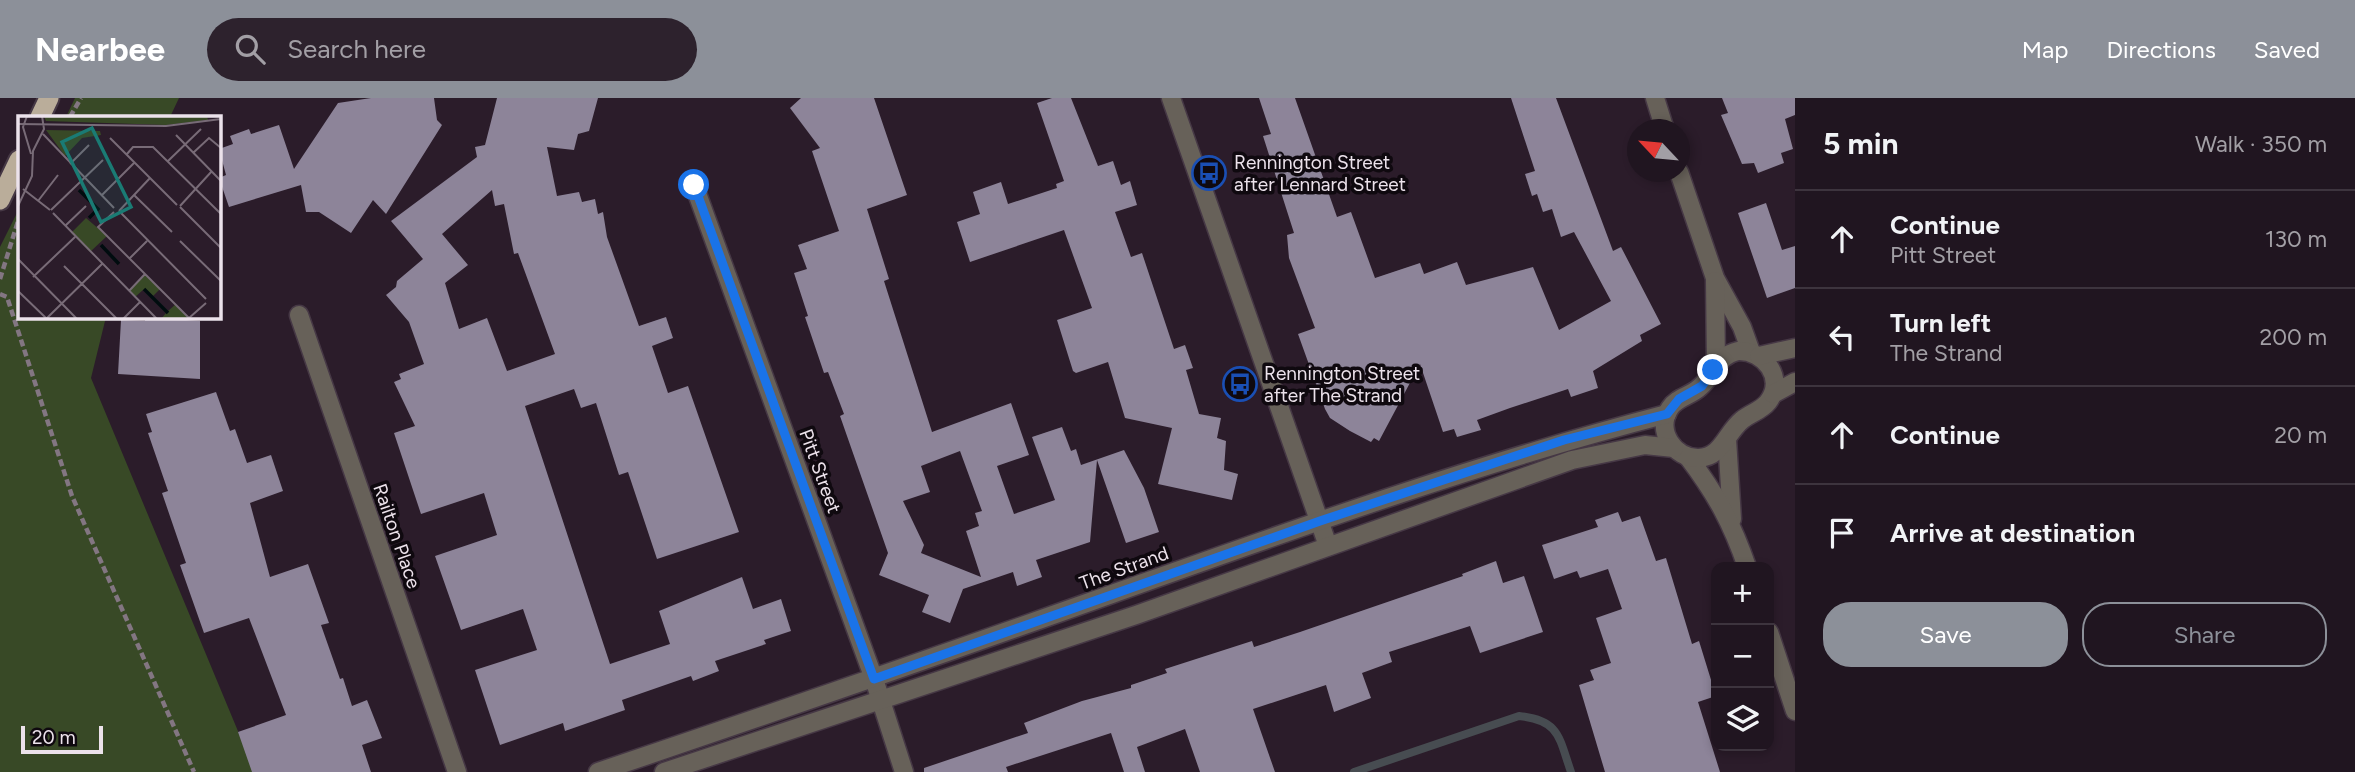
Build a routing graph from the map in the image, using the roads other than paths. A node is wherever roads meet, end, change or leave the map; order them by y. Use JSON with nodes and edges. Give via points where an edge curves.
{"nodes":[{"id":1,"x":49,"y":98,"type":"edge"},
{"id":2,"x":1171,"y":98,"type":"edge"},
{"id":3,"x":1655,"y":98,"type":"edge"},
{"id":4,"x":40,"y":116,"type":"edge"},
{"id":5,"x":1662,"y":119,"type":"edge"},
{"id":6,"x":18,"y":162,"type":"edge"},
{"id":7,"x":1682,"y":182,"type":"edge"},
{"id":8,"x":694,"y":185,"type":"dead end"},
{"id":9,"x":0,"y":200,"type":"edge"},
{"id":10,"x":1715,"y":278,"type":"junction"},
{"id":11,"x":299,"y":314,"type":"dead end"},
{"id":12,"x":1795,"y":348,"type":"edge"},
{"id":13,"x":1755,"y":354,"type":"junction"},
{"id":14,"x":1716,"y":364,"type":"junction"},
{"id":15,"x":1795,"y":382,"type":"edge"},
{"id":16,"x":1773,"y":394,"type":"junction"},
{"id":17,"x":1667,"y":414,"type":"junction"},
{"id":18,"x":1727,"y":439,"type":"junction"},
{"id":19,"x":1681,"y":452,"type":"junction"},
{"id":20,"x":1320,"y":521,"type":"junction"},
{"id":21,"x":1732,"y":523,"type":"junction"},
{"id":22,"x":1328,"y":545,"type":"junction"},
{"id":23,"x":1745,"y":562,"type":"edge"},
{"id":24,"x":1774,"y":647,"type":"edge"},
{"id":25,"x":874,"y":679,"type":"junction"},
{"id":26,"x":881,"y":700,"type":"junction"},
{"id":27,"x":1795,"y":711,"type":"edge"},
{"id":28,"x":457,"y":772,"type":"edge"},
{"id":29,"x":598,"y":772,"type":"edge"},
{"id":30,"x":664,"y":772,"type":"edge"},
{"id":31,"x":904,"y":772,"type":"edge"}],
"edges":[{"from":1,"to":4,"type":"highway"},
{"from":2,"to":20,"type":"street"},
{"from":3,"to":5,"type":"street"},
{"from":6,"to":9,"type":"highway"},
{"from":7,"to":10,"type":"street"},
{"from":8,"to":25,"type":"street","name":"Pitt Street"},
{"from":10,"to":13,"type":"street"},
{"from":10,"to":14,"type":"street"},
{"from":11,"to":28,"type":"street","name":"Railton Place"},
{"from":12,"to":13,"type":"street"},
{"from":13,"to":14,"type":"street","via":[[1731,352]]},
{"from":13,"to":16,"type":"street","via":[[1773,374]]},
{"from":14,"to":17,"type":"street","via":[[1702,386],[1679,399]]},
{"from":15,"to":16,"type":"street"},
{"from":16,"to":18,"type":"street"},
{"from":17,"to":19,"type":"street","via":[[1666,433]]},
{"from":17,"to":20,"type":"street","name":"The Strand","via":[[1564,440]]},
{"from":18,"to":19,"type":"street","via":[[1713,454],[1701,458]]},
{"from":18,"to":21,"type":"street"},
{"from":19,"to":21,"type":"street","via":[[1714,491]]},
{"from":19,"to":22,"type":"street","via":[[1645,445],[1572,460]]},
{"from":20,"to":22,"type":"street"},
{"from":20,"to":25,"type":"street","name":"The Strand"},
{"from":21,"to":23,"type":"street"},
{"from":22,"to":26,"type":"street"},
{"from":24,"to":27,"type":"street"},
{"from":25,"to":26,"type":"street","name":"Pitt Street"},
{"from":25,"to":29,"type":"street","name":"The Strand"},
{"from":26,"to":30,"type":"street"},
{"from":26,"to":31,"type":"street","name":"Pitt Street"}]}
